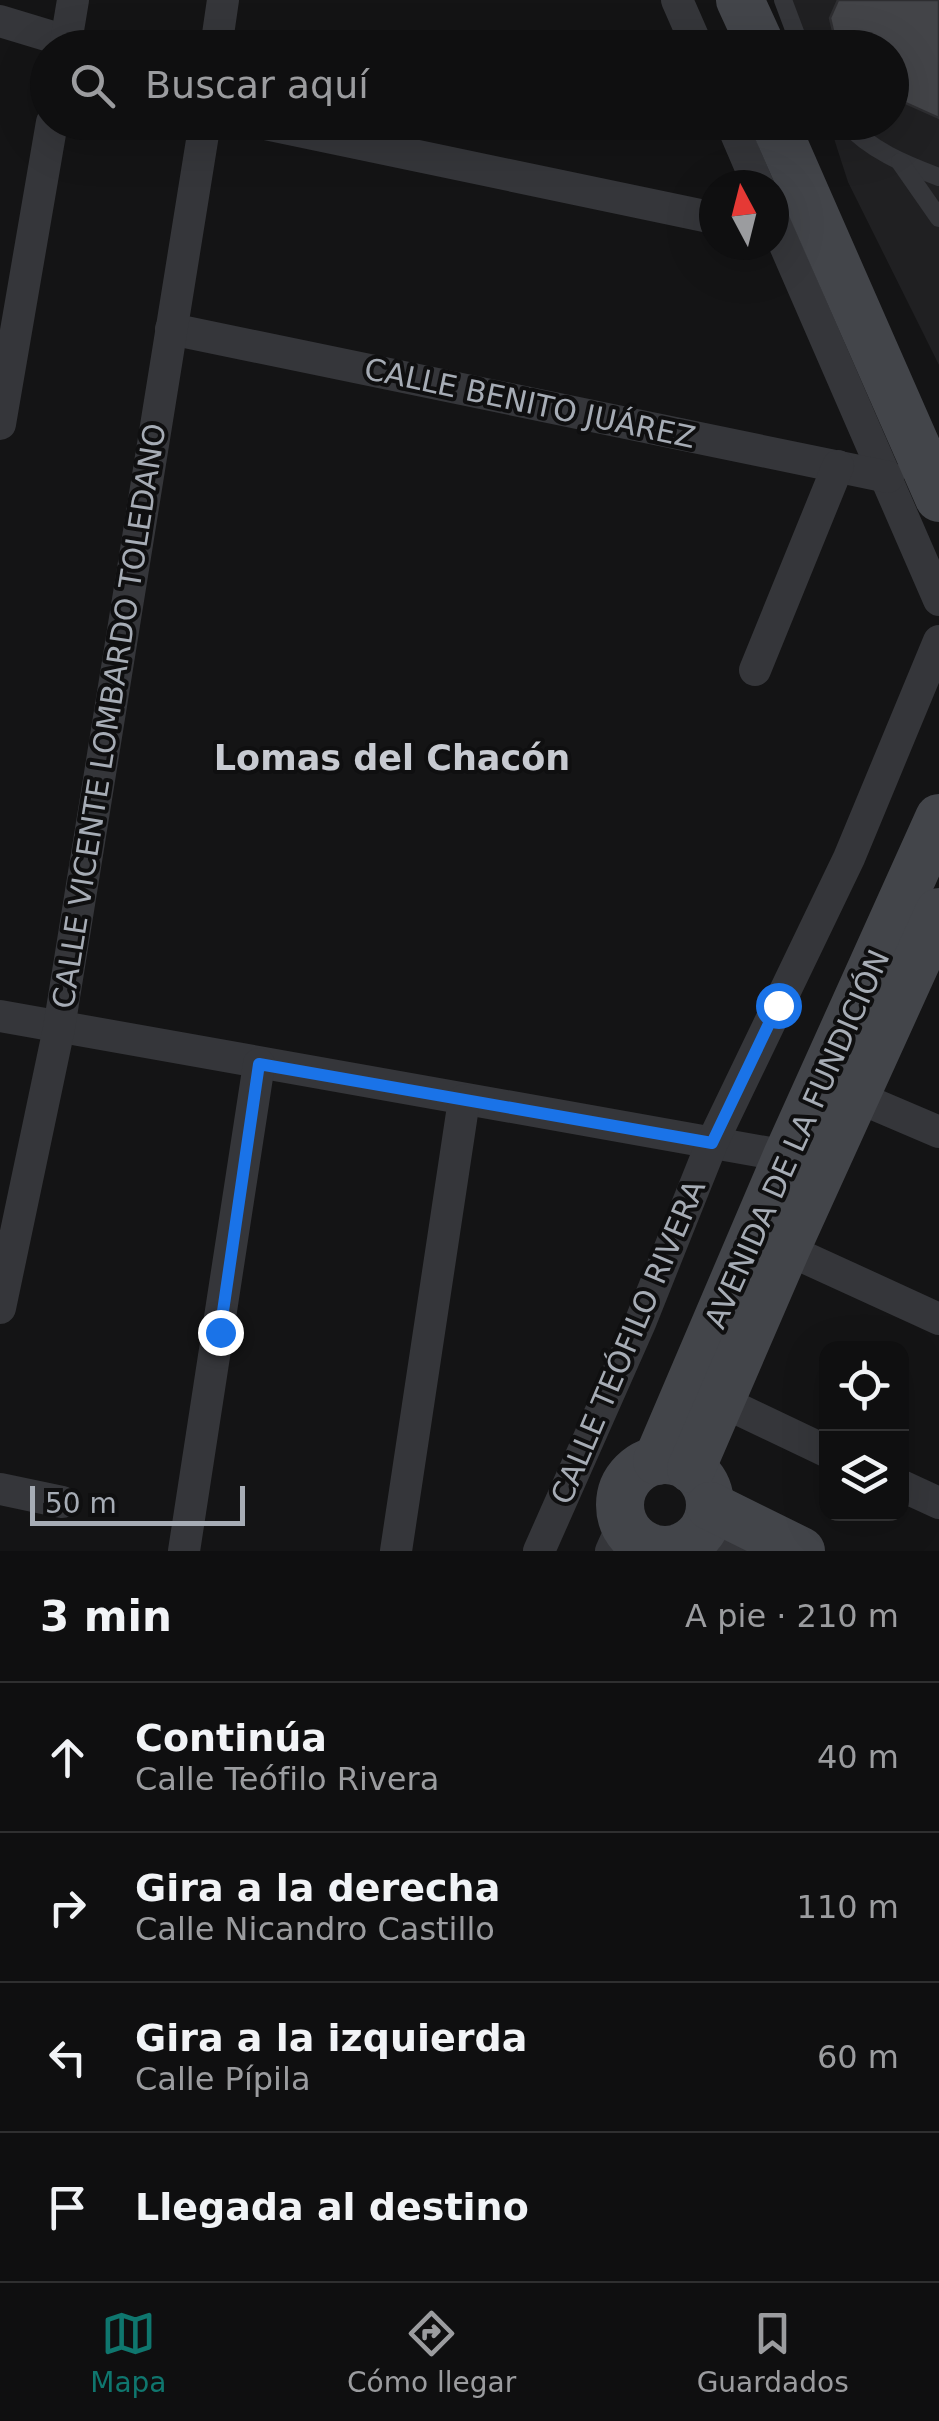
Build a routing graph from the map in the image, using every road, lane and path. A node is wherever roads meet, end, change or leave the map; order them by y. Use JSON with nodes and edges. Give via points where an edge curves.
{"nodes":[{"id":1,"x":72,"y":0,"type":"edge"},
{"id":2,"x":224,"y":0,"type":"edge"},
{"id":3,"x":676,"y":0,"type":"edge"},
{"id":4,"x":720,"y":0,"type":"edge"},
{"id":5,"x":740,"y":0,"type":"edge"},
{"id":6,"x":783,"y":0,"type":"edge"},
{"id":7,"x":0,"y":21,"type":"edge"},
{"id":8,"x":68,"y":30,"type":"edge"},
{"id":9,"x":219,"y":30,"type":"edge"},
{"id":10,"x":690,"y":30,"type":"edge"},
{"id":11,"x":734,"y":30,"type":"edge"},
{"id":12,"x":754,"y":30,"type":"edge"},
{"id":13,"x":794,"y":30,"type":"edge"},
{"id":14,"x":30,"y":31,"type":"edge"},
{"id":15,"x":49,"y":140,"type":"edge"},
{"id":16,"x":201,"y":140,"type":"edge"},
{"id":17,"x":342,"y":140,"type":"edge"},
{"id":18,"x":739,"y":140,"type":"edge"},
{"id":19,"x":782,"y":140,"type":"edge"},
{"id":20,"x":804,"y":140,"type":"edge"},
{"id":21,"x":862,"y":140,"type":"edge"},
{"id":22,"x":900,"y":162,"type":"junction"},
{"id":23,"x":752,"y":170,"type":"edge"},
{"id":24,"x":939,"y":177,"type":"edge"},
{"id":25,"x":699,"y":215,"type":"edge"},
{"id":26,"x":939,"y":218,"type":"edge"},
{"id":27,"x":789,"y":256,"type":"edge"},
{"id":28,"x":171,"y":330,"type":"junction"},
{"id":29,"x":0,"y":424,"type":"edge"},
{"id":30,"x":939,"y":436,"type":"edge"},
{"id":31,"x":838,"y":466,"type":"junction"},
{"id":32,"x":888,"y":477,"type":"junction"},
{"id":33,"x":939,"y":498,"type":"edge"},
{"id":34,"x":939,"y":600,"type":"edge"},
{"id":35,"x":939,"y":640,"type":"edge"},
{"id":36,"x":754,"y":670,"type":"dead end"},
{"id":37,"x":937,"y":825,"type":"edge"},
{"id":38,"x":935,"y":929,"type":"edge"},
{"id":39,"x":0,"y":1016,"type":"edge"},
{"id":40,"x":60,"y":1028,"type":"junction"},
{"id":41,"x":259,"y":1064,"type":"junction"},
{"id":42,"x":857,"y":1097,"type":"junction"},
{"id":43,"x":464,"y":1100,"type":"junction"},
{"id":44,"x":939,"y":1132,"type":"edge"},
{"id":45,"x":712,"y":1143,"type":"junction"},
{"id":46,"x":787,"y":1156,"type":"junction"},
{"id":47,"x":786,"y":1249,"type":"junction"},
{"id":48,"x":0,"y":1308,"type":"edge"},
{"id":49,"x":939,"y":1318,"type":"edge"},
{"id":50,"x":719,"y":1400,"type":"junction"},
{"id":51,"x":819,"y":1448,"type":"edge"},
{"id":52,"x":0,"y":1489,"type":"edge"},
{"id":53,"x":909,"y":1489,"type":"edge"},
{"id":54,"x":62,"y":1502,"type":"dead end"},
{"id":55,"x":706,"y":1502,"type":"edge"},
{"id":56,"x":939,"y":1503,"type":"edge"},
{"id":57,"x":617,"y":1536,"type":"edge"},
{"id":58,"x":690,"y":1548,"type":"edge"},
{"id":59,"x":184,"y":1551,"type":"edge"},
{"id":60,"x":396,"y":1551,"type":"edge"},
{"id":61,"x":539,"y":1551,"type":"edge"},
{"id":62,"x":801,"y":1551,"type":"edge"}],
"edges":[{"from":1,"to":8,"type":"street"},
{"from":2,"to":9,"type":"street"},
{"from":3,"to":10,"type":"street"},
{"from":4,"to":11,"type":"street"},
{"from":5,"to":12,"type":"street"},
{"from":6,"to":13,"type":"lane"},
{"from":7,"to":14,"type":"street"},
{"from":15,"to":29,"type":"street"},
{"from":16,"to":28,"type":"street","name":"CALLE VICENTE LOMBARDO TOLEDANO"},
{"from":17,"to":25,"type":"street"},
{"from":18,"to":23,"type":"street"},
{"from":19,"to":33,"type":"street"},
{"from":20,"to":30,"type":"street"},
{"from":21,"to":22,"type":"lane"},
{"from":22,"to":24,"type":"lane"},
{"from":22,"to":26,"type":"lane"},
{"from":27,"to":32,"type":"street"},
{"from":28,"to":31,"type":"street","name":"CALLE BENITO JUÁREZ"},
{"from":28,"to":40,"type":"street","name":"CALLE VICENTE LOMBARDO TOLEDANO"},
{"from":31,"to":32,"type":"street","name":"CALLE BENITO JUÁREZ"},
{"from":31,"to":36,"type":"street"},
{"from":32,"to":34,"type":"street"},
{"from":35,"to":45,"type":"street","name":"CALLE TEÓFILO RIVERA","via":[[849,858]]},
{"from":37,"to":46,"type":"street","name":"AVENIDA DE LA FUNDICIÓN"},
{"from":38,"to":42,"type":"street","name":"AVENIDA DE LA FUNDICIÓN"},
{"from":39,"to":40,"type":"street"},
{"from":40,"to":41,"type":"street"},
{"from":40,"to":48,"type":"street","name":"CALLE VICENTE LOMBARDO TOLEDANO"},
{"from":41,"to":43,"type":"street"},
{"from":41,"to":59,"type":"street"},
{"from":42,"to":44,"type":"street"},
{"from":42,"to":47,"type":"street","name":"AVENIDA DE LA FUNDICIÓN"},
{"from":43,"to":45,"type":"street"},
{"from":43,"to":60,"type":"street"},
{"from":45,"to":46,"type":"street"},
{"from":45,"to":61,"type":"street","name":"CALLE TEÓFILO RIVERA"},
{"from":46,"to":55,"type":"street","name":"AVENIDA DE LA FUNDICIÓN"},
{"from":47,"to":49,"type":"street"},
{"from":47,"to":50,"type":"street","name":"AVENIDA DE LA FUNDICIÓN"},
{"from":50,"to":51,"type":"street"},
{"from":50,"to":55,"type":"street","name":"AVENIDA DE LA FUNDICIÓN"},
{"from":52,"to":54,"type":"street"},
{"from":53,"to":56,"type":"street"},
{"from":55,"to":57,"type":"street","via":[[637,1470],[620,1500]]},
{"from":55,"to":58,"type":"street","via":[[704,1526]]},
{"from":55,"to":62,"type":"street"},
{"from":57,"to":58,"type":"street","via":[[662,1549]]}]}
